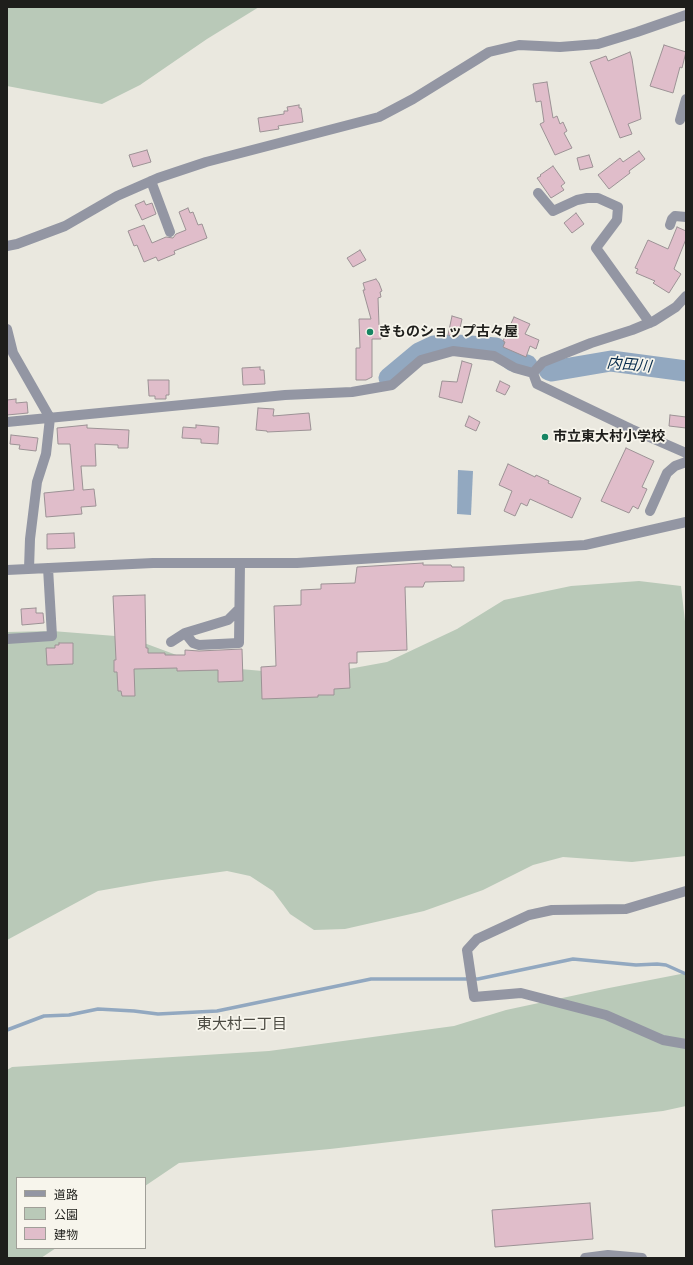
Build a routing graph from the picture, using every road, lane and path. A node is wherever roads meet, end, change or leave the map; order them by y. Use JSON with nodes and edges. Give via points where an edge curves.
{"nodes":[{"id":1,"x":686,"y":15,"type":"edge"},
{"id":2,"x":686,"y":99,"type":"edge"},
{"id":3,"x":680,"y":120,"type":"dead end"},
{"id":4,"x":151,"y":181,"type":"junction"},
{"id":5,"x":538,"y":193,"type":"dead end"},
{"id":6,"x":686,"y":217,"type":"edge"},
{"id":7,"x":670,"y":225,"type":"dead end"},
{"id":8,"x":170,"y":232,"type":"dead end"},
{"id":9,"x":7,"y":246,"type":"edge"},
{"id":10,"x":686,"y":296,"type":"edge"},
{"id":11,"x":650,"y":323,"type":"junction"},
{"id":12,"x":7,"y":329,"type":"edge"},
{"id":13,"x":533,"y":374,"type":"junction"},
{"id":14,"x":50,"y":418,"type":"junction"},
{"id":15,"x":7,"y":422,"type":"edge"},
{"id":16,"x":686,"y":453,"type":"edge"},
{"id":17,"x":686,"y":462,"type":"edge"},
{"id":18,"x":650,"y":511,"type":"dead end"},
{"id":19,"x":686,"y":522,"type":"edge"},
{"id":20,"x":240,"y":563,"type":"junction"},
{"id":21,"x":48,"y":568,"type":"junction"},
{"id":22,"x":29,"y":569,"type":"junction"},
{"id":23,"x":7,"y":570,"type":"edge"},
{"id":24,"x":239,"y":609,"type":"junction"},
{"id":25,"x":185,"y":633,"type":"junction"},
{"id":26,"x":7,"y":639,"type":"edge"},
{"id":27,"x":171,"y":642,"type":"dead end"},
{"id":28,"x":686,"y":891,"type":"edge"},
{"id":29,"x":686,"y":1044,"type":"edge"},
{"id":30,"x":585,"y":1258,"type":"edge"},
{"id":31,"x":642,"y":1258,"type":"edge"}],
"edges":[{"from":1,"to":4,"type":"street","via":[[598,44],[560,47],[518,44],[489,52],[379,117],[206,162]]},
{"from":2,"to":3,"type":"street"},
{"from":4,"to":8,"type":"street"},
{"from":4,"to":9,"type":"street","via":[[117,196],[65,226]]},
{"from":5,"to":11,"type":"street","via":[[553,211],[587,198],[598,198],[618,207],[616,220],[596,248]]},
{"from":6,"to":7,"type":"street","via":[[675,216]]},
{"from":10,"to":11,"type":"street","via":[[676,307]]},
{"from":11,"to":13,"type":"street","via":[[542,362]]},
{"from":12,"to":14,"type":"street","via":[[13,353]]},
{"from":13,"to":14,"type":"street","via":[[515,368],[494,356],[453,351],[421,360],[392,385],[352,392],[285,395]]},
{"from":13,"to":16,"type":"street","via":[[537,384]]},
{"from":14,"to":15,"type":"street"},
{"from":14,"to":22,"type":"street","via":[[46,454],[37,482]]},
{"from":17,"to":18,"type":"street","via":[[675,466],[668,473]]},
{"from":19,"to":20,"type":"street","via":[[584,545],[305,563]]},
{"from":20,"to":21,"type":"street","via":[[153,563]]},
{"from":20,"to":24,"type":"street"},
{"from":21,"to":22,"type":"street"},
{"from":21,"to":26,"type":"street","via":[[52,636]]},
{"from":22,"to":23,"type":"street"},
{"from":24,"to":25,"type":"street","via":[[228,620]]},
{"from":24,"to":25,"type":"street","via":[[239,644],[199,645],[193,643]]},
{"from":25,"to":27,"type":"street"},
{"from":28,"to":29,"type":"street","via":[[626,909],[552,910],[529,915],[477,939],[466,950],[474,997],[521,993],[606,1015],[664,1040]]},
{"from":30,"to":31,"type":"street","via":[[608,1254]]}]}
